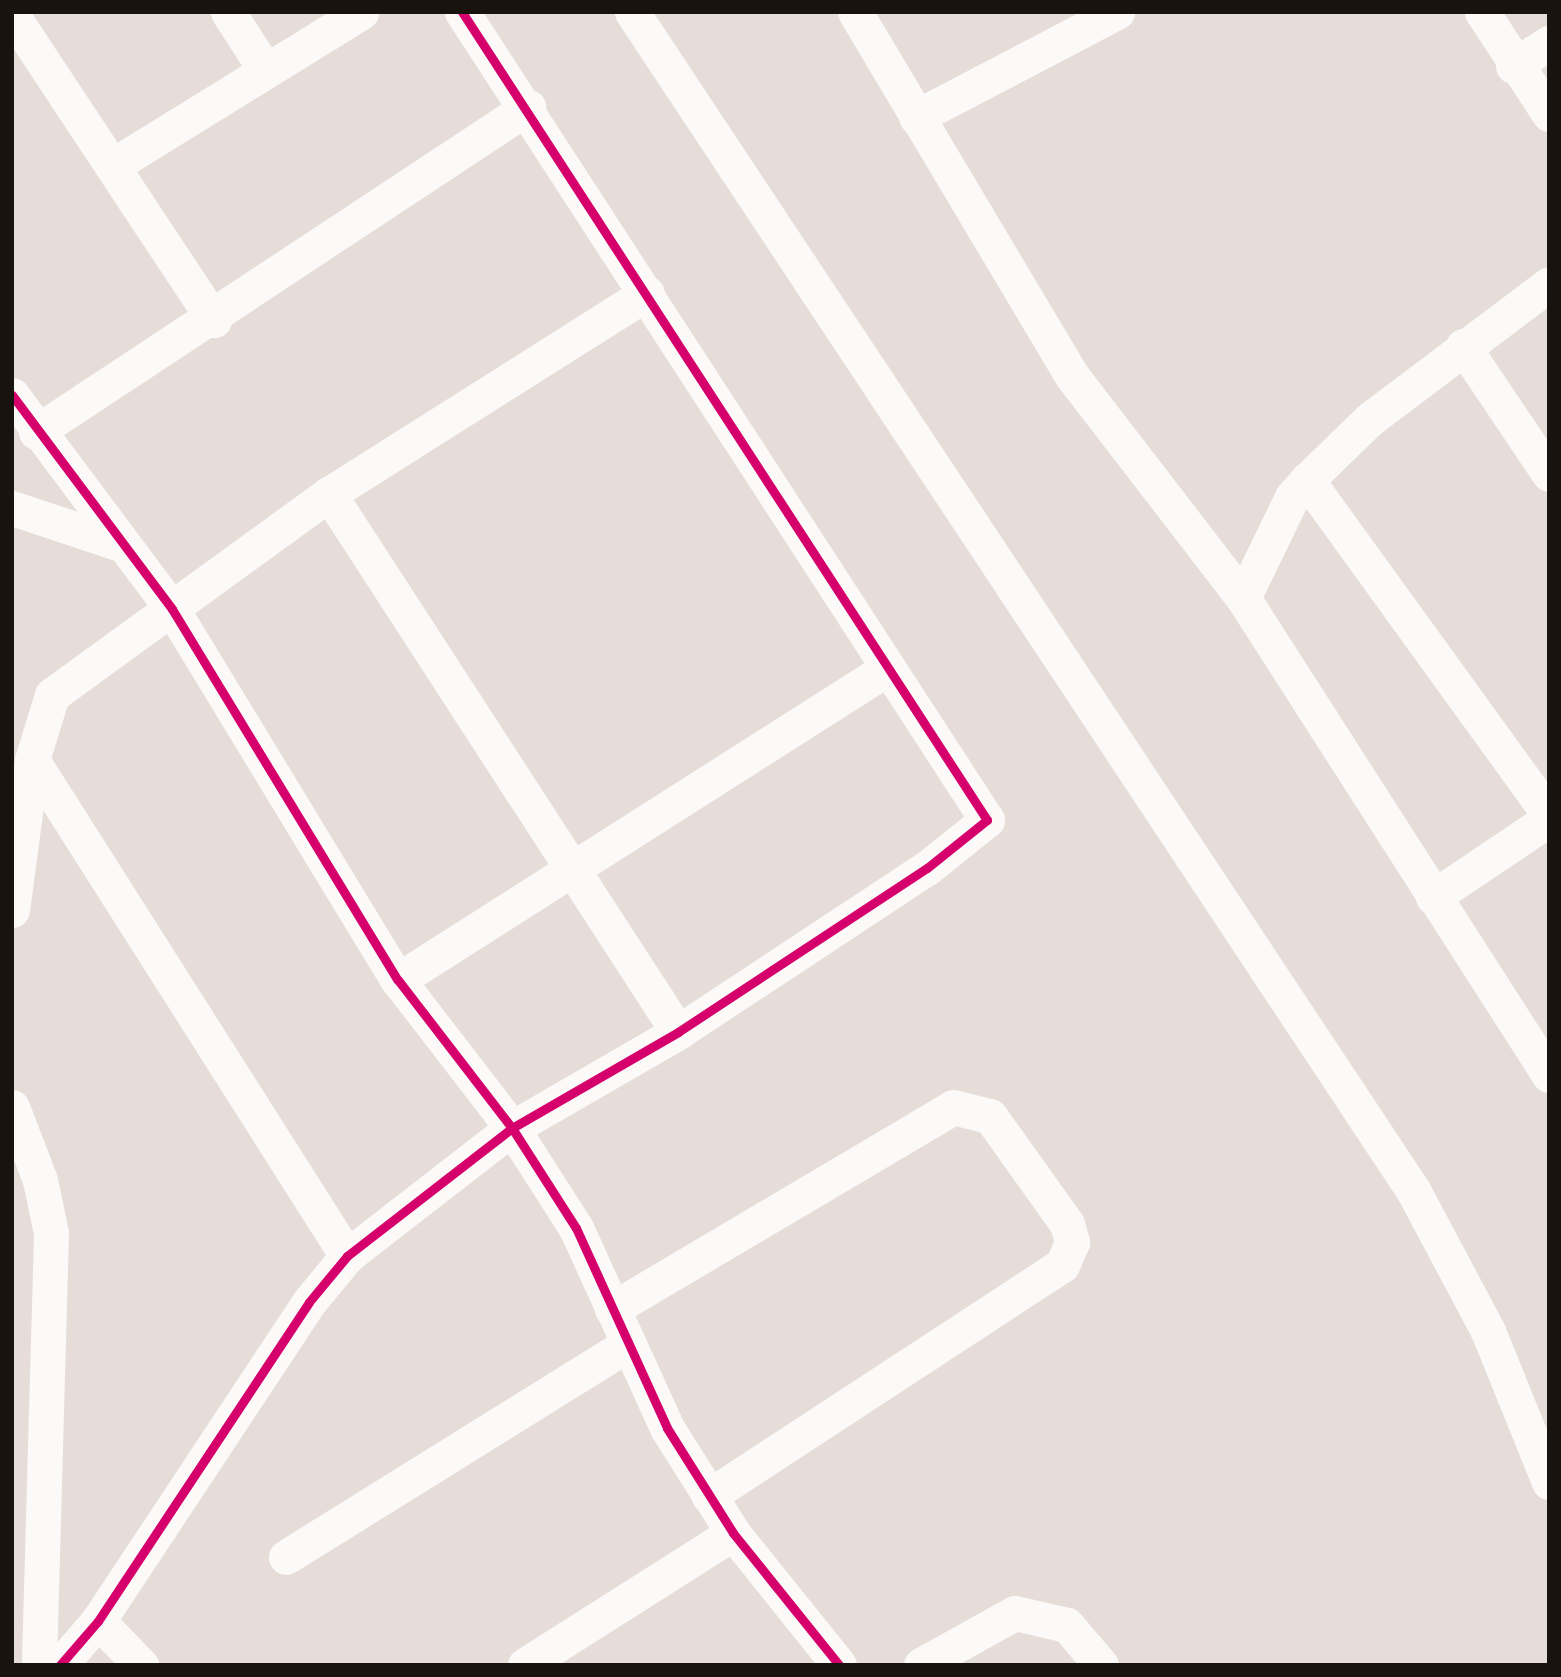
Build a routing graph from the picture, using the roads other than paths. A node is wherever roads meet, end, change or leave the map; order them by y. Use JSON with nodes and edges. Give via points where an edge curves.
{"nodes":[{"id":1,"x":228,"y":12,"type":"edge"},
{"id":2,"x":361,"y":12,"type":"edge"},
{"id":3,"x":462,"y":12,"type":"edge"},
{"id":4,"x":632,"y":12,"type":"edge"},
{"id":5,"x":855,"y":12,"type":"edge"},
{"id":6,"x":1117,"y":12,"type":"edge"},
{"id":7,"x":1482,"y":12,"type":"edge"},
{"id":8,"x":12,"y":15,"type":"edge"},
{"id":9,"x":1549,"y":43,"type":"edge"},
{"id":10,"x":1513,"y":66,"type":"junction"},
{"id":11,"x":264,"y":68,"type":"junction"},
{"id":12,"x":528,"y":107,"type":"junction"},
{"id":13,"x":1549,"y":114,"type":"edge"},
{"id":14,"x":916,"y":117,"type":"junction"},
{"id":15,"x":112,"y":166,"type":"junction"},
{"id":16,"x":1549,"y":284,"type":"edge"},
{"id":17,"x":647,"y":293,"type":"junction"},
{"id":18,"x":214,"y":320,"type":"junction"},
{"id":19,"x":1463,"y":346,"type":"junction"},
{"id":20,"x":12,"y":395,"type":"edge"},
{"id":21,"x":36,"y":432,"type":"junction"},
{"id":22,"x":1549,"y":474,"type":"edge"},
{"id":23,"x":1307,"y":480,"type":"junction"},
{"id":24,"x":329,"y":494,"type":"junction"},
{"id":25,"x":12,"y":508,"type":"edge"},
{"id":26,"x":123,"y":545,"type":"junction"},
{"id":27,"x":1242,"y":598,"type":"junction"},
{"id":28,"x":172,"y":609,"type":"junction"},
{"id":29,"x":888,"y":668,"type":"junction"},
{"id":30,"x":32,"y":760,"type":"junction"},
{"id":31,"x":1549,"y":817,"type":"edge"},
{"id":32,"x":574,"y":872,"type":"junction"},
{"id":33,"x":1433,"y":897,"type":"junction"},
{"id":34,"x":12,"y":910,"type":"edge"},
{"id":35,"x":398,"y":980,"type":"junction"},
{"id":36,"x":678,"y":1032,"type":"junction"},
{"id":37,"x":1547,"y":1070,"type":"edge"},
{"id":38,"x":12,"y":1107,"type":"edge"},
{"id":39,"x":512,"y":1128,"type":"junction"},
{"id":40,"x":347,"y":1256,"type":"junction"},
{"id":41,"x":612,"y":1309,"type":"junction"},
{"id":42,"x":628,"y":1344,"type":"junction"},
{"id":43,"x":1549,"y":1482,"type":"edge"},
{"id":44,"x":709,"y":1496,"type":"junction"},
{"id":45,"x":733,"y":1532,"type":"junction"},
{"id":46,"x":286,"y":1557,"type":"dead end"},
{"id":47,"x":98,"y":1621,"type":"junction"},
{"id":48,"x":39,"y":1665,"type":"edge"},
{"id":49,"x":60,"y":1665,"type":"edge"},
{"id":50,"x":141,"y":1665,"type":"edge"},
{"id":51,"x":525,"y":1665,"type":"edge"},
{"id":52,"x":839,"y":1665,"type":"edge"},
{"id":53,"x":920,"y":1665,"type":"edge"},
{"id":54,"x":1101,"y":1665,"type":"edge"}],
"edges":[{"from":1,"to":11,"type":"street"},
{"from":2,"to":11,"type":"street"},
{"from":3,"to":12,"type":"street"},
{"from":4,"to":43,"type":"street","via":[[1413,1190],[1488,1331]]},
{"from":5,"to":14,"type":"street"},
{"from":6,"to":14,"type":"street"},
{"from":7,"to":10,"type":"street"},
{"from":8,"to":15,"type":"street"},
{"from":9,"to":10,"type":"street"},
{"from":10,"to":13,"type":"street"},
{"from":11,"to":15,"type":"street"},
{"from":12,"to":17,"type":"street"},
{"from":12,"to":18,"type":"street"},
{"from":14,"to":27,"type":"street","via":[[1072,376]]},
{"from":15,"to":18,"type":"street"},
{"from":16,"to":19,"type":"street"},
{"from":17,"to":24,"type":"street"},
{"from":17,"to":29,"type":"street"},
{"from":18,"to":21,"type":"street"},
{"from":19,"to":22,"type":"street"},
{"from":19,"to":23,"type":"street","via":[[1370,419]]},
{"from":20,"to":21,"type":"street"},
{"from":21,"to":26,"type":"street"},
{"from":23,"to":27,"type":"street","via":[[1292,497]]},
{"from":23,"to":31,"type":"street"},
{"from":24,"to":28,"type":"street"},
{"from":24,"to":32,"type":"street"},
{"from":25,"to":26,"type":"street"},
{"from":26,"to":28,"type":"street"},
{"from":27,"to":33,"type":"street"},
{"from":28,"to":30,"type":"street","via":[[52,695]]},
{"from":28,"to":35,"type":"street"},
{"from":29,"to":32,"type":"street"},
{"from":29,"to":36,"type":"street","via":[[987,820],[927,868]]},
{"from":30,"to":34,"type":"street"},
{"from":30,"to":40,"type":"street"},
{"from":31,"to":33,"type":"street"},
{"from":32,"to":35,"type":"street"},
{"from":32,"to":36,"type":"street"},
{"from":33,"to":37,"type":"street"},
{"from":35,"to":39,"type":"street"},
{"from":36,"to":39,"type":"street"},
{"from":38,"to":48,"type":"street","via":[[40,1180],[51,1233]]},
{"from":39,"to":40,"type":"street"},
{"from":39,"to":41,"type":"street","via":[[576,1228]]},
{"from":40,"to":47,"type":"street","via":[[309,1302]]},
{"from":41,"to":42,"type":"street"},
{"from":41,"to":44,"type":"street","via":[[953,1107],[990,1116],[1068,1224],[1072,1242],[1062,1265]]},
{"from":42,"to":44,"type":"street","via":[[667,1428]]},
{"from":42,"to":46,"type":"street"},
{"from":44,"to":45,"type":"street"},
{"from":45,"to":51,"type":"street"},
{"from":45,"to":52,"type":"street"},
{"from":47,"to":49,"type":"street"},
{"from":47,"to":50,"type":"street"},
{"from":53,"to":54,"type":"street","via":[[1015,1613],[1067,1625]]}]}
